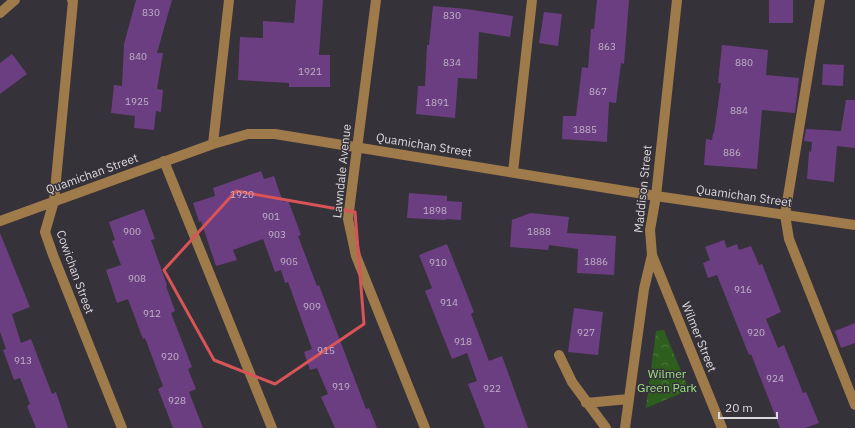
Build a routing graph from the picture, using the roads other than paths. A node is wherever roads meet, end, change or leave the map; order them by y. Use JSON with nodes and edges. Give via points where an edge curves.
{"nodes":[{"id":1,"x":15,"y":0,"type":"edge"},
{"id":2,"x":72,"y":0,"type":"edge"},
{"id":3,"x":229,"y":0,"type":"edge"},
{"id":4,"x":376,"y":0,"type":"edge"},
{"id":5,"x":532,"y":0,"type":"edge"},
{"id":6,"x":677,"y":0,"type":"edge"},
{"id":7,"x":820,"y":0,"type":"edge"},
{"id":8,"x":0,"y":12,"type":"edge"},
{"id":9,"x":213,"y":144,"type":"junction"},
{"id":10,"x":357,"y":147,"type":"junction"},
{"id":11,"x":164,"y":162,"type":"junction"},
{"id":12,"x":513,"y":172,"type":"junction"},
{"id":13,"x":656,"y":196,"type":"junction"},
{"id":14,"x":54,"y":201,"type":"junction"},
{"id":15,"x":785,"y":215,"type":"junction"},
{"id":16,"x":0,"y":221,"type":"edge"},
{"id":17,"x":855,"y":226,"type":"edge"},
{"id":18,"x":652,"y":255,"type":"junction"},
{"id":19,"x":559,"y":355,"type":"dead end"},
{"id":20,"x":630,"y":399,"type":"junction"},
{"id":21,"x":586,"y":403,"type":"junction"},
{"id":22,"x":855,"y":405,"type":"edge"},
{"id":23,"x":122,"y":428,"type":"edge"},
{"id":24,"x":272,"y":428,"type":"edge"},
{"id":25,"x":425,"y":428,"type":"edge"},
{"id":26,"x":606,"y":428,"type":"edge"},
{"id":27,"x":626,"y":428,"type":"edge"},
{"id":28,"x":722,"y":428,"type":"edge"}],
"edges":[{"from":1,"to":8,"type":"street"},
{"from":2,"to":14,"type":"street","name":"Cowichan Street"},
{"from":3,"to":9,"type":"street"},
{"from":4,"to":10,"type":"street","name":"Lawndale Avenue"},
{"from":5,"to":12,"type":"street"},
{"from":6,"to":13,"type":"street","name":"Maddison Street"},
{"from":7,"to":15,"type":"street"},
{"from":9,"to":10,"type":"street","name":"Quamichan Street","via":[[248,134],[275,134]]},
{"from":9,"to":11,"type":"street","name":"Quamichan Street"},
{"from":10,"to":12,"type":"street","name":"Quamichan Street"},
{"from":10,"to":25,"type":"street","name":"Lawndale Avenue","via":[[348,218],[356,256]]},
{"from":11,"to":14,"type":"street","name":"Quamichan Street"},
{"from":11,"to":24,"type":"street"},
{"from":12,"to":13,"type":"street","name":"Quamichan Street"},
{"from":13,"to":15,"type":"street","name":"Quamichan Street"},
{"from":13,"to":18,"type":"street","name":"Maddison Street","via":[[650,230]]},
{"from":14,"to":16,"type":"street","name":"Quamichan Street"},
{"from":14,"to":23,"type":"street","name":"Cowichan Street","via":[[45,232]]},
{"from":15,"to":17,"type":"street","name":"Quamichan Street"},
{"from":15,"to":22,"type":"street","via":[[789,240]]},
{"from":18,"to":20,"type":"street","name":"Maddison Street","via":[[644,289]]},
{"from":18,"to":28,"type":"street","name":"Wilmer Street"},
{"from":19,"to":21,"type":"street"},
{"from":20,"to":21,"type":"street"},
{"from":20,"to":27,"type":"street","name":"Maddison Street"},
{"from":21,"to":26,"type":"street"}]}
